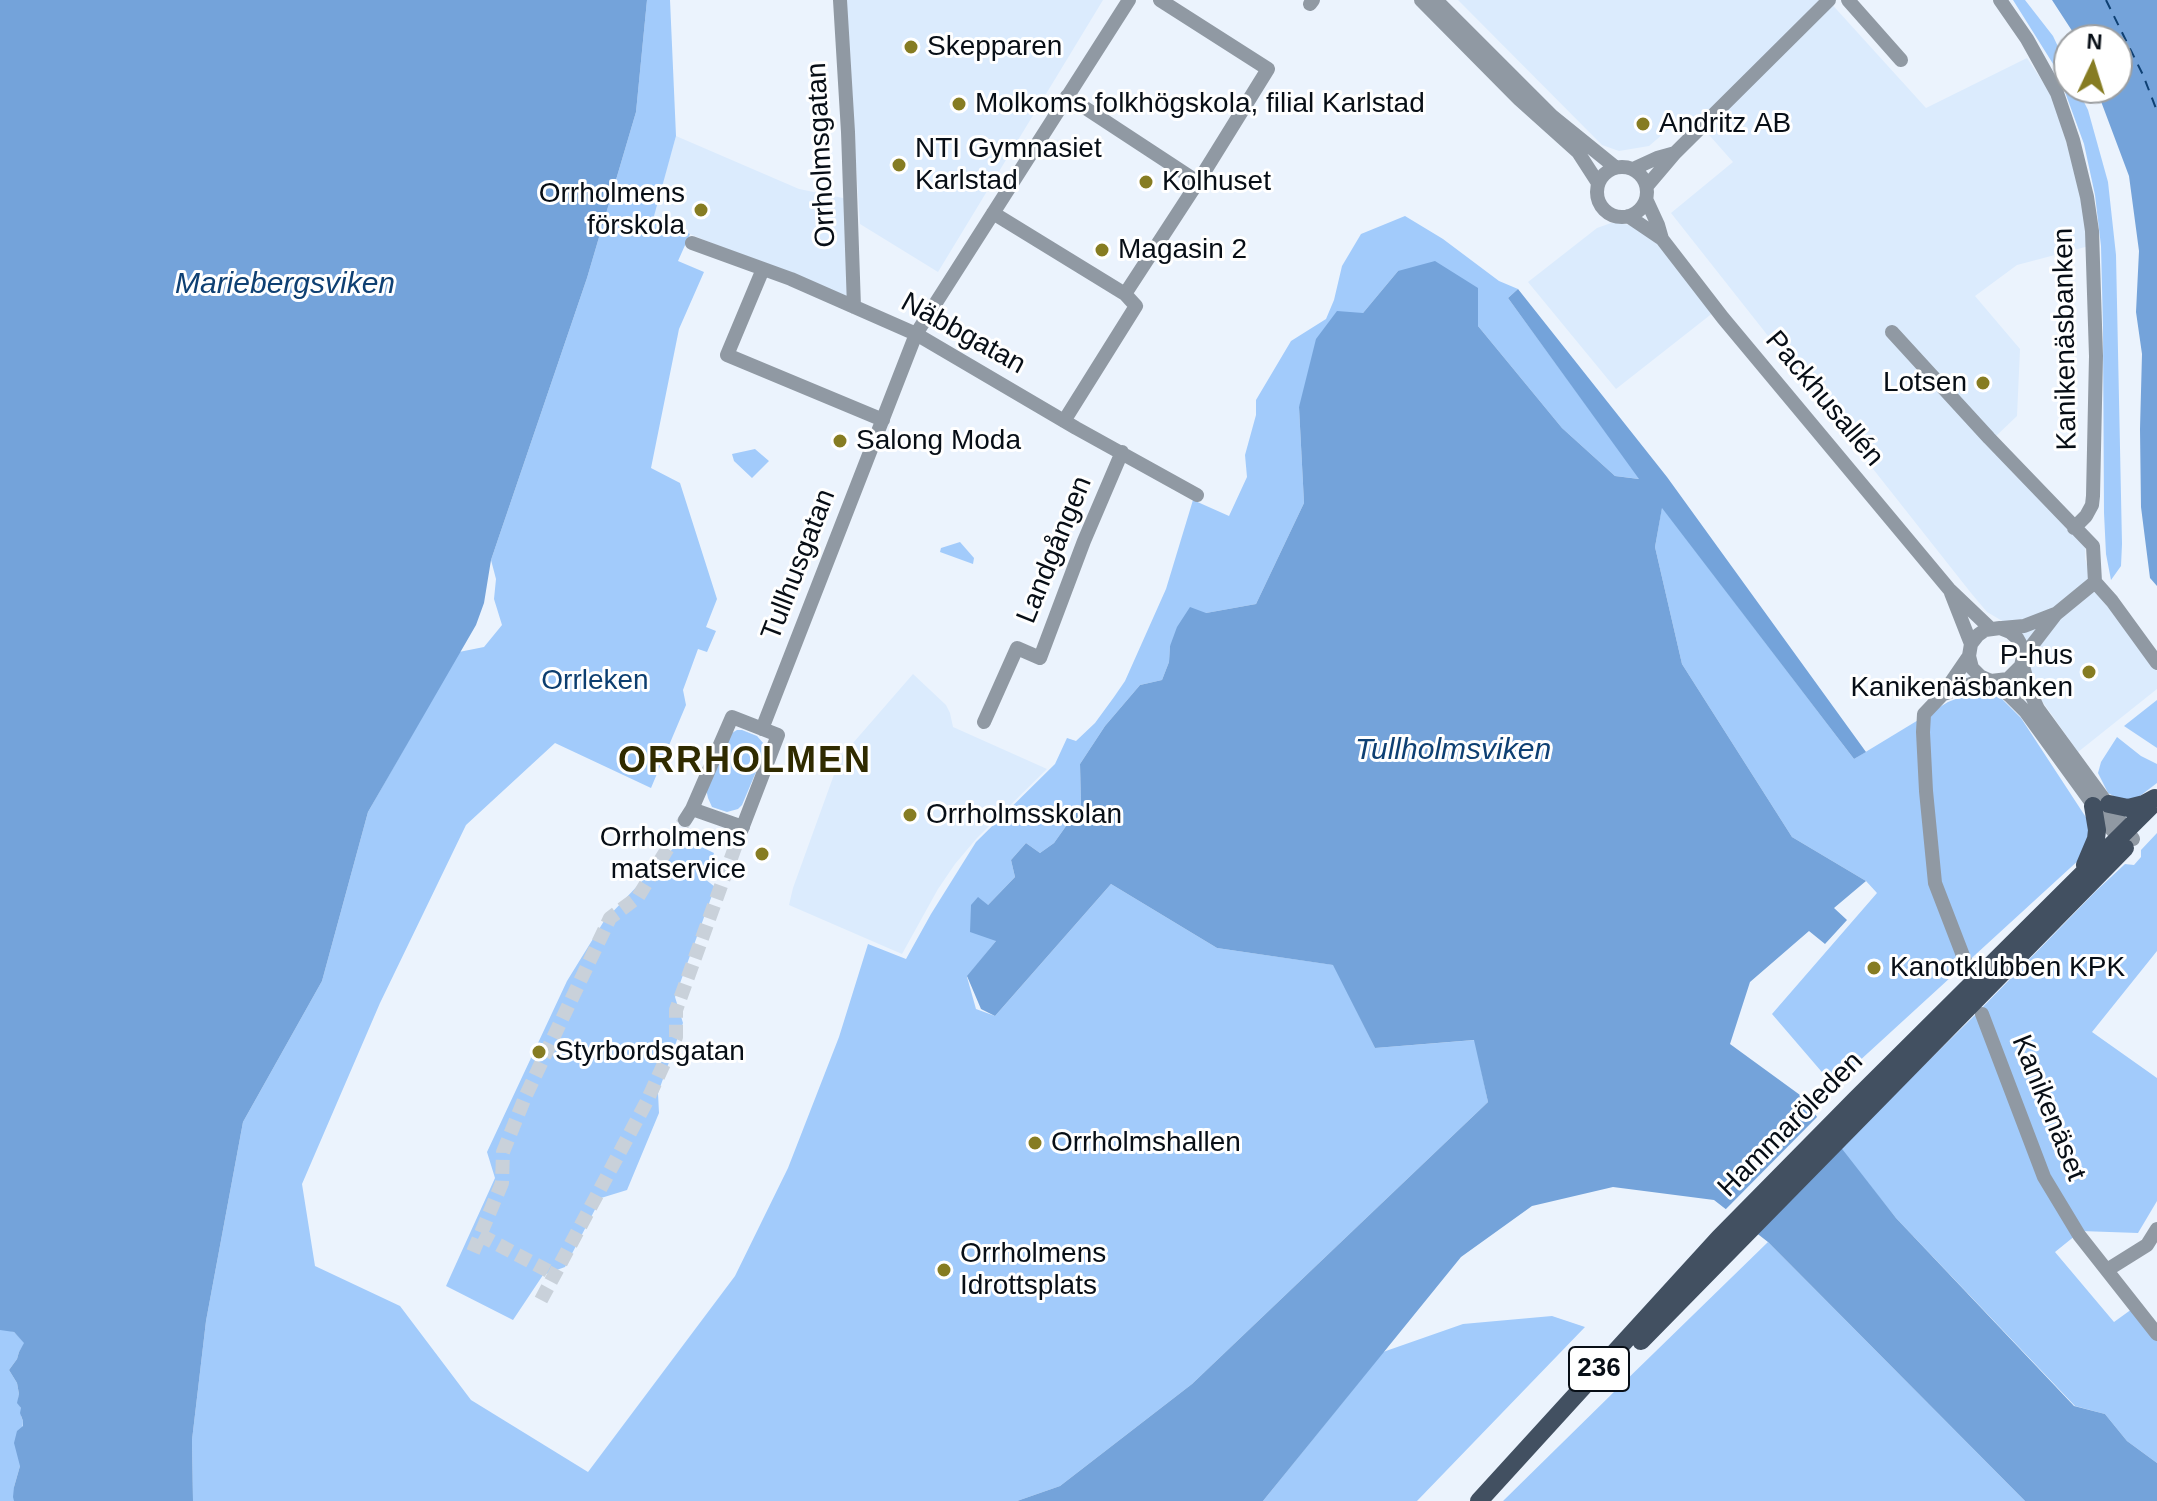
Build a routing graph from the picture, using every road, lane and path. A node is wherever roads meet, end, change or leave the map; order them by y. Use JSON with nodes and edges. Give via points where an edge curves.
{"nodes":[{"id":1,"x":840,"y":0,"type":"edge"},
{"id":2,"x":1129,"y":0,"type":"edge"},
{"id":3,"x":1160,"y":0,"type":"edge"},
{"id":4,"x":1421,"y":0,"type":"edge"},
{"id":5,"x":1436,"y":0,"type":"edge"},
{"id":6,"x":1829,"y":0,"type":"edge"},
{"id":7,"x":1848,"y":0,"type":"edge"},
{"id":8,"x":2000,"y":0,"type":"edge"},
{"id":9,"x":1901,"y":60,"type":"dead end"},
{"id":10,"x":1067,"y":96,"type":"junction"},
{"id":11,"x":1675,"y":153,"type":"junction"},
{"id":12,"x":1615,"y":167,"type":"junction"},
{"id":13,"x":1633,"y":169,"type":"junction"},
{"id":14,"x":1198,"y":182,"type":"junction"},
{"id":15,"x":1598,"y":183,"type":"junction"},
{"id":16,"x":1646,"y":193,"type":"junction"},
{"id":17,"x":993,"y":213,"type":"junction"},
{"id":18,"x":1628,"y":216,"type":"junction"},
{"id":19,"x":1662,"y":239,"type":"junction"},
{"id":20,"x":692,"y":243,"type":"dead end"},
{"id":21,"x":763,"y":269,"type":"junction"},
{"id":22,"x":1125,"y":294,"type":"junction"},
{"id":23,"x":854,"y":307,"type":"junction"},
{"id":24,"x":1892,"y":332,"type":"dead end"},
{"id":25,"x":916,"y":334,"type":"junction"},
{"id":26,"x":883,"y":420,"type":"junction"},
{"id":27,"x":1064,"y":421,"type":"junction"},
{"id":28,"x":1122,"y":452,"type":"junction"},
{"id":29,"x":1197,"y":495,"type":"dead end"},
{"id":30,"x":2074,"y":528,"type":"junction"},
{"id":31,"x":2095,"y":582,"type":"junction"},
{"id":32,"x":1949,"y":589,"type":"junction"},
{"id":33,"x":2056,"y":614,"type":"junction"},
{"id":34,"x":1996,"y":629,"type":"junction"},
{"id":35,"x":1970,"y":650,"type":"junction"},
{"id":36,"x":2022,"y":660,"type":"junction"},
{"id":37,"x":2157,"y":663,"type":"edge"},
{"id":38,"x":1987,"y":680,"type":"junction"},
{"id":39,"x":1943,"y":694,"type":"junction"},
{"id":40,"x":984,"y":722,"type":"dead end"},
{"id":41,"x":762,"y":729,"type":"junction"},
{"id":42,"x":2157,"y":798,"type":"edge"},
{"id":43,"x":2101,"y":805,"type":"junction"},
{"id":44,"x":2157,"y":816,"type":"edge"},
{"id":45,"x":2126,"y":838,"type":"junction"},
{"id":46,"x":2081,"y":875,"type":"junction"},
{"id":47,"x":1967,"y":966,"type":"dead end"},
{"id":48,"x":1982,"y":1014,"type":"dead end"},
{"id":49,"x":1862,"y":1104,"type":"junction"},
{"id":50,"x":2157,"y":1229,"type":"edge"},
{"id":51,"x":2107,"y":1270,"type":"junction"},
{"id":52,"x":2157,"y":1334,"type":"edge"},
{"id":53,"x":1480,"y":1501,"type":"edge"}],
"edges":[{"from":1,"to":23,"type":"street","name":"Orrholmsgatan"},
{"from":2,"to":10,"type":"street","name":"Tullhusgatan"},
{"from":3,"to":14,"type":"street","via":[[1268,69]]},
{"from":4,"to":15,"type":"street","via":[[1578,152]]},
{"from":5,"to":12,"type":"street","via":[[1552,116]]},
{"from":6,"to":11,"type":"street"},
{"from":7,"to":9,"type":"street"},
{"from":8,"to":30,"type":"street","name":"Kanikenäsbanken","via":[[2057,93],[2092,231],[2093,496],[2086,516]]},
{"from":10,"to":14,"type":"street"},
{"from":10,"to":17,"type":"street","name":"Tullhusgatan"},
{"from":11,"to":13,"type":"street"},
{"from":11,"to":16,"type":"street"},
{"from":12,"to":13,"type":"street"},
{"from":12,"to":15,"type":"street"},
{"from":13,"to":16,"type":"street"},
{"from":14,"to":22,"type":"street"},
{"from":15,"to":18,"type":"street","via":[[1597,197],[1604,210]]},
{"from":16,"to":18,"type":"street","via":[[1639,210]]},
{"from":16,"to":19,"type":"street","name":"Packhusallén"},
{"from":17,"to":22,"type":"street"},
{"from":17,"to":25,"type":"street","name":"Tullhusgatan"},
{"from":18,"to":19,"type":"street","name":"Packhusallén"},
{"from":19,"to":32,"type":"street","name":"Packhusallén"},
{"from":20,"to":21,"type":"street","name":"Näbbgatan"},
{"from":21,"to":23,"type":"street","name":"Näbbgatan"},
{"from":21,"to":26,"type":"street","via":[[727,355]]},
{"from":22,"to":27,"type":"street","via":[[1136,306]]},
{"from":23,"to":25,"type":"street","name":"Näbbgatan"},
{"from":24,"to":30,"type":"street"},
{"from":25,"to":26,"type":"street","name":"Tullhusgatan"},
{"from":25,"to":27,"type":"street","name":"Näbbgatan"},
{"from":26,"to":41,"type":"street","name":"Tullhusgatan"},
{"from":27,"to":28,"type":"street","name":"Näbbgatan"},
{"from":28,"to":29,"type":"street","name":"Näbbgatan"},
{"from":28,"to":40,"type":"street","name":"Landgången","via":[[1040,658],[1017,648]]},
{"from":30,"to":31,"type":"street","via":[[2093,546]]},
{"from":31,"to":33,"type":"street"},
{"from":31,"to":37,"type":"street"},
{"from":32,"to":34,"type":"street","name":"Packhusallén"},
{"from":32,"to":35,"type":"street","name":"Packhusallén"},
{"from":33,"to":34,"type":"street"},
{"from":33,"to":36,"type":"street"},
{"from":34,"to":35,"type":"street","via":[[1978,635]]},
{"from":34,"to":36,"type":"street","via":[[2017,638]]},
{"from":35,"to":38,"type":"street","via":[[1972,668]]},
{"from":35,"to":39,"type":"street"},
{"from":36,"to":38,"type":"street","via":[[2008,679]]},
{"from":36,"to":43,"type":"street","via":[[2038,709]]},
{"from":38,"to":39,"type":"street"},
{"from":38,"to":43,"type":"street","via":[[2025,711]]},
{"from":39,"to":47,"type":"street","via":[[1924,714],[1932,869]]},
{"from":41,"to":41,"type":"street","via":[[778,735],[740,833],[688,814],[732,717]]},
{"from":42,"to":43,"type":"main road","via":[[2128,808]]},
{"from":42,"to":45,"type":"main road","name":"Hammaröleden","number":"236"},
{"from":43,"to":45,"type":"street"},
{"from":43,"to":46,"type":"main road","via":[[2096,839]]},
{"from":44,"to":45,"type":"main road","name":"Hammaröleden","number":"236"},
{"from":45,"to":46,"type":"main road","name":"Hammaröleden","number":"236"},
{"from":45,"to":49,"type":"main road","name":"Hammaröleden","number":"236"},
{"from":46,"to":49,"type":"main road","name":"Hammaröleden","number":"236"},
{"from":48,"to":51,"type":"street","name":"Kanikenäset","via":[[2044,1177]]},
{"from":49,"to":53,"type":"main road","name":"Hammaröleden","number":"236"},
{"from":50,"to":51,"type":"street","via":[[2147,1245]]},
{"from":51,"to":52,"type":"street","name":"Kanikenäset"}]}
